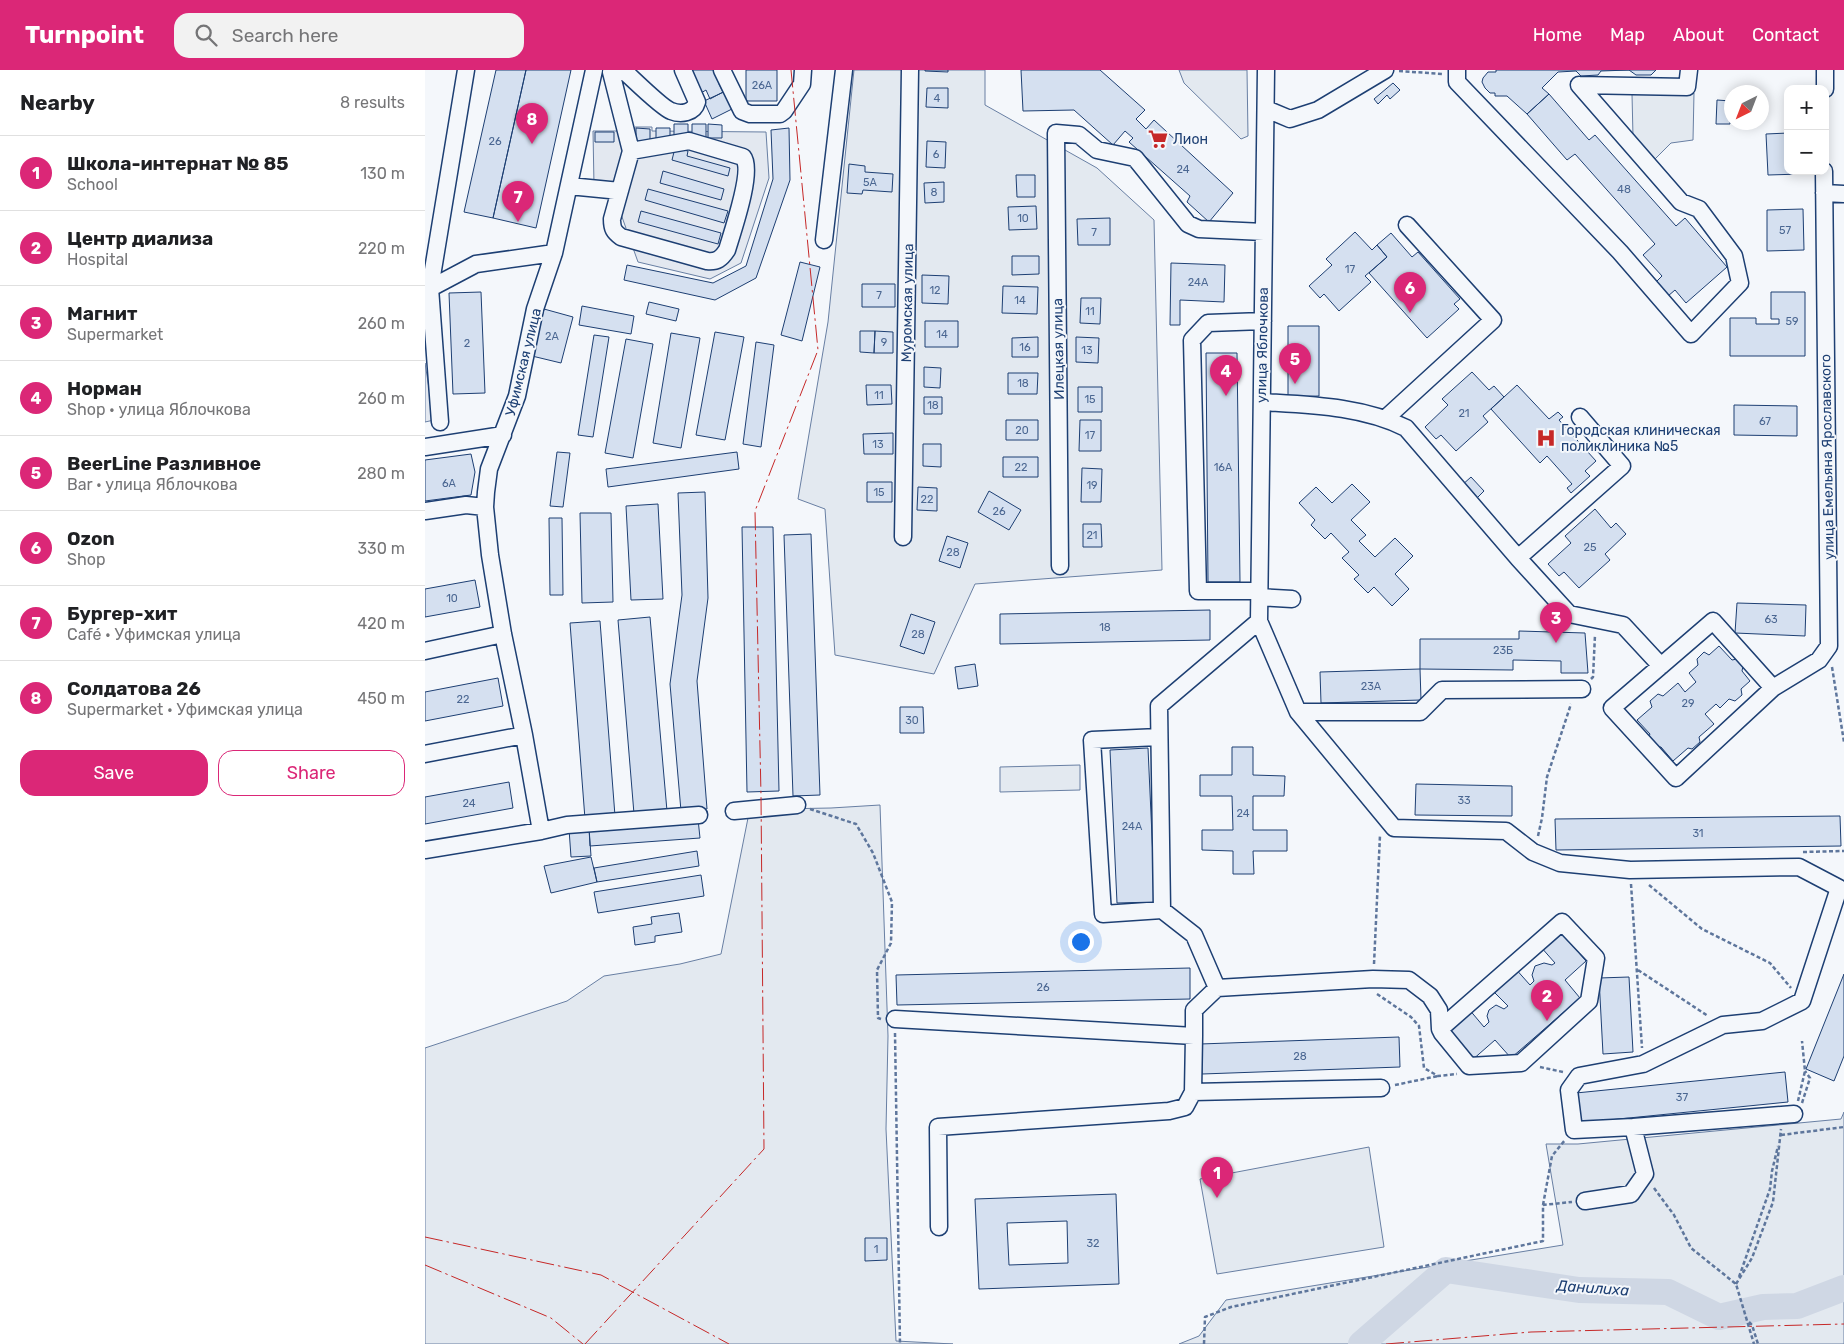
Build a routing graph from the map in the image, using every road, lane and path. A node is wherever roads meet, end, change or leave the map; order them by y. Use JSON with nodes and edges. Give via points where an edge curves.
{"nodes":[{"id":1,"x":594,"y":70,"type":"edge"},
{"id":2,"x":612,"y":70,"type":"edge"},
{"id":3,"x":623,"y":70,"type":"edge"},
{"id":4,"x":683,"y":70,"type":"edge"},
{"id":5,"x":722,"y":70,"type":"edge"},
{"id":6,"x":803,"y":70,"type":"edge"},
{"id":7,"x":844,"y":70,"type":"edge"},
{"id":8,"x":910,"y":70,"type":"edge"},
{"id":9,"x":1266,"y":70,"type":"edge"},
{"id":10,"x":1385,"y":70,"type":"edge"},
{"id":11,"x":1392,"y":70,"type":"edge"},
{"id":12,"x":1689,"y":70,"type":"edge"},
{"id":13,"x":1825,"y":70,"type":"edge"},
{"id":14,"x":461,"y":71,"type":"edge"},
{"id":15,"x":1457,"y":73,"type":"edge"},
{"id":16,"x":1825,"y":85,"type":"edge"},
{"id":17,"x":1266,"y":109,"type":"junction"},
{"id":18,"x":631,"y":151,"type":"junction"},
{"id":19,"x":1824,"y":175,"type":"edge"},
{"id":20,"x":569,"y":186,"type":"junction"},
{"id":21,"x":620,"y":191,"type":"junction"},
{"id":22,"x":1824,"y":193,"type":"junction"},
{"id":23,"x":1844,"y":194,"type":"edge"},
{"id":24,"x":1407,"y":225,"type":"dead end"},
{"id":25,"x":1264,"y":232,"type":"junction"},
{"id":26,"x":824,"y":240,"type":"dead end"},
{"id":27,"x":554,"y":253,"type":"junction"},
{"id":28,"x":427,"y":290,"type":"edge"},
{"id":29,"x":1263,"y":321,"type":"junction"},
{"id":30,"x":1262,"y":402,"type":"junction"},
{"id":31,"x":1580,"y":417,"type":"dead end"},
{"id":32,"x":1386,"y":418,"type":"junction"},
{"id":33,"x":440,"y":422,"type":"dead end"},
{"id":34,"x":503,"y":434,"type":"junction"},
{"id":35,"x":425,"y":447,"type":"edge"},
{"id":36,"x":485,"y":507,"type":"junction"},
{"id":37,"x":425,"y":511,"type":"edge"},
{"id":38,"x":903,"y":537,"type":"dead end"},
{"id":39,"x":1518,"y":558,"type":"junction"},
{"id":40,"x":1060,"y":566,"type":"dead end"},
{"id":41,"x":1259,"y":594,"type":"junction"},
{"id":42,"x":1292,"y":599,"type":"dead end"},
{"id":43,"x":1595,"y":619,"type":"junction"},
{"id":44,"x":1259,"y":621,"type":"junction"},
{"id":45,"x":503,"y":634,"type":"junction"},
{"id":46,"x":1829,"y":646,"type":"junction"},
{"id":47,"x":425,"y":651,"type":"edge"},
{"id":48,"x":1661,"y":666,"type":"junction"},
{"id":49,"x":1773,"y":688,"type":"junction"},
{"id":50,"x":1582,"y":689,"type":"junction"},
{"id":51,"x":1299,"y":712,"type":"junction"},
{"id":52,"x":524,"y":735,"type":"junction"},
{"id":53,"x":1159,"y":736,"type":"junction"},
{"id":54,"x":1844,"y":742,"type":"edge"},
{"id":55,"x":425,"y":754,"type":"edge"},
{"id":56,"x":797,"y":805,"type":"joint"},
{"id":57,"x":734,"y":811,"type":"dead end"},
{"id":58,"x":1381,"y":813,"type":"junction"},
{"id":59,"x":699,"y":815,"type":"dead end"},
{"id":60,"x":541,"y":831,"type":"junction"},
{"id":61,"x":425,"y":850,"type":"edge"},
{"id":62,"x":1533,"y":852,"type":"junction"},
{"id":63,"x":1630,"y":870,"type":"junction"},
{"id":64,"x":1162,"y":910,"type":"junction"},
{"id":65,"x":1374,"y":964,"type":"dead end"},
{"id":66,"x":1638,"y":970,"type":"junction"},
{"id":67,"x":1217,"y":988,"type":"junction"},
{"id":68,"x":1806,"y":1005,"type":"junction"},
{"id":69,"x":895,"y":1019,"type":"junction"},
{"id":70,"x":1723,"y":1026,"type":"junction"},
{"id":71,"x":1440,"y":1029,"type":"junction"},
{"id":72,"x":1193,"y":1036,"type":"junction"},
{"id":73,"x":1802,"y":1041,"type":"dead end"},
{"id":74,"x":1643,"y":1064,"type":"junction"},
{"id":75,"x":1805,"y":1071,"type":"junction"},
{"id":76,"x":1438,"y":1076,"type":"dead end"},
{"id":77,"x":1381,"y":1088,"type":"joint"},
{"id":78,"x":1193,"y":1092,"type":"junction"},
{"id":79,"x":1795,"y":1114,"type":"junction"},
{"id":80,"x":1633,"y":1127,"type":"junction"},
{"id":81,"x":1844,"y":1127,"type":"edge"},
{"id":82,"x":1574,"y":1130,"type":"junction"},
{"id":83,"x":1781,"y":1135,"type":"junction"},
{"id":84,"x":1645,"y":1174,"type":"junction"},
{"id":85,"x":1585,"y":1201,"type":"joint"},
{"id":86,"x":1543,"y":1206,"type":"junction"},
{"id":87,"x":939,"y":1227,"type":"dead end"},
{"id":88,"x":1736,"y":1284,"type":"junction"},
{"id":89,"x":900,"y":1344,"type":"edge"},
{"id":90,"x":1204,"y":1344,"type":"edge"},
{"id":91,"x":1756,"y":1344,"type":"edge"}],
"edges":[{"from":1,"to":20,"type":"street","name":"Уфимская улица"},
{"from":2,"to":18,"type":"street"},
{"from":3,"to":4,"type":"street","via":[[669,111],[684,114],[697,102]]},
{"from":5,"to":6,"type":"street","via":[[742,111],[750,114],[784,112],[802,84]]},
{"from":7,"to":26,"type":"street"},
{"from":8,"to":38,"type":"street","name":"Муромская улица"},
{"from":9,"to":17,"type":"street","name":"улица Яблочкова"},
{"from":10,"to":17,"type":"street","via":[[1318,110],[1290,119]]},
{"from":11,"to":15,"type":"path"},
{"from":12,"to":15,"type":"street","via":[[1687,87],[1579,85],[1681,202],[1699,209],[1734,256],[1740,283],[1691,334],[1620,252],[1457,82]]},
{"from":13,"to":16,"type":"street"},
{"from":14,"to":28,"type":"street"},
{"from":17,"to":25,"type":"street","name":"улица Яблочкова"},
{"from":18,"to":21,"type":"street"},
{"from":18,"to":21,"type":"street","via":[[689,141],[747,161],[744,189],[723,257],[716,262],[707,261],[621,238],[612,227]]},
{"from":19,"to":22,"type":"street","name":"улица Емельяна Ярославского"},
{"from":20,"to":21,"type":"street"},
{"from":20,"to":27,"type":"street","name":"Уфимская улица"},
{"from":22,"to":23,"type":"street"},
{"from":22,"to":46,"type":"street","name":"улица Емельяна Ярославского"},
{"from":24,"to":32,"type":"street","via":[[1493,320]]},
{"from":25,"to":29,"type":"street","name":"улица Яблочкова"},
{"from":25,"to":40,"type":"street","name":"Илецкая улица","via":[[1199,229],[1188,224],[1135,158],[1097,150],[1079,135],[1056,133]]},
{"from":27,"to":28,"type":"street","via":[[476,264]]},
{"from":27,"to":34,"type":"street","name":"Уфимская улица","via":[[535,308],[517,396]]},
{"from":28,"to":33,"type":"street"},
{"from":29,"to":30,"type":"street","name":"улица Яблочкова"},
{"from":29,"to":41,"type":"street","via":[[1208,322],[1193,340],[1198,591]]},
{"from":30,"to":32,"type":"street","via":[[1322,405]]},
{"from":30,"to":41,"type":"street","name":"улица Яблочкова"},
{"from":31,"to":39,"type":"street","via":[[1622,466]]},
{"from":32,"to":39,"type":"street","via":[[1405,428]]},
{"from":34,"to":35,"type":"street"},
{"from":34,"to":36,"type":"street","name":"Уфимская улица","via":[[489,468]]},
{"from":36,"to":37,"type":"street","via":[[466,505]]},
{"from":36,"to":45,"type":"street","name":"Уфимская улица"},
{"from":39,"to":43,"type":"street","via":[[1569,614]]},
{"from":41,"to":42,"type":"street"},
{"from":41,"to":44,"type":"street","name":"улица Яблочкова"},
{"from":43,"to":48,"type":"street","via":[[1623,625]]},
{"from":43,"to":50,"type":"path","via":[[1593,677]]},
{"from":44,"to":51,"type":"street"},
{"from":44,"to":53,"type":"street","via":[[1159,706]]},
{"from":45,"to":47,"type":"street"},
{"from":45,"to":52,"type":"street","name":"Уфимская улица"},
{"from":46,"to":49,"type":"street","via":[[1819,660]]},
{"from":46,"to":54,"type":"path"},
{"from":48,"to":49,"type":"street","via":[[1713,622]]},
{"from":48,"to":49,"type":"street","via":[[1611,708],[1676,778]]},
{"from":50,"to":51,"type":"street","via":[[1442,690],[1420,712]]},
{"from":50,"to":62,"type":"path","via":[[1573,697],[1547,777],[1543,818]]},
{"from":51,"to":58,"type":"street"},
{"from":52,"to":55,"type":"street"},
{"from":52,"to":60,"type":"street","name":"Уфимская улица"},
{"from":53,"to":64,"type":"street"},
{"from":53,"to":64,"type":"street","via":[[1092,740],[1103,914]]},
{"from":56,"to":57,"type":"street"},
{"from":56,"to":69,"type":"path","via":[[856,824],[873,853],[892,902],[891,943],[877,970],[878,1018]]},
{"from":58,"to":62,"type":"street","via":[[1394,828],[1506,830]]},
{"from":58,"to":65,"type":"path"},
{"from":59,"to":60,"type":"street","via":[[567,824]]},
{"from":60,"to":61,"type":"street"},
{"from":62,"to":63,"type":"street","via":[[1560,863]]},
{"from":63,"to":66,"type":"path"},
{"from":63,"to":68,"type":"path","via":[[1702,929],[1770,962]]},
{"from":63,"to":68,"type":"street","via":[[1799,867],[1839,888]]},
{"from":64,"to":67,"type":"street","via":[[1194,935]]},
{"from":66,"to":70,"type":"path"},
{"from":66,"to":74,"type":"path"},
{"from":67,"to":71,"type":"street","via":[[1409,980],[1430,996],[1439,1010]]},
{"from":67,"to":72,"type":"street","via":[[1194,1010]]},
{"from":68,"to":70,"type":"street","via":[[1762,1021]]},
{"from":69,"to":72,"type":"street"},
{"from":69,"to":89,"type":"path"},
{"from":70,"to":74,"type":"street"},
{"from":71,"to":71,"type":"street","via":[[1562,922],[1596,958],[1589,1001],[1521,1064],[1469,1066]]},
{"from":72,"to":78,"type":"street"},
{"from":73,"to":75,"type":"path"},
{"from":74,"to":82,"type":"street","via":[[1579,1076],[1569,1090]]},
{"from":75,"to":79,"type":"path"},
{"from":75,"to":79,"type":"path","via":[[1810,1078]]},
{"from":76,"to":77,"type":"path"},
{"from":77,"to":78,"type":"street"},
{"from":78,"to":87,"type":"street","via":[[1185,1107],[1169,1111],[938,1128]]},
{"from":79,"to":80,"type":"street"},
{"from":80,"to":82,"type":"street"},
{"from":80,"to":84,"type":"street"},
{"from":81,"to":83,"type":"path"},
{"from":82,"to":86,"type":"path","via":[[1551,1156]]},
{"from":83,"to":88,"type":"path","via":[[1771,1189]]},
{"from":83,"to":88,"type":"path","via":[[1773,1202],[1752,1258]]},
{"from":84,"to":85,"type":"street","via":[[1631,1194]]},
{"from":84,"to":88,"type":"path","via":[[1674,1215],[1691,1248]]},
{"from":85,"to":86,"type":"path"},
{"from":86,"to":90,"type":"path","via":[[1543,1241],[1231,1307],[1205,1317]]},
{"from":88,"to":91,"type":"path"}]}
